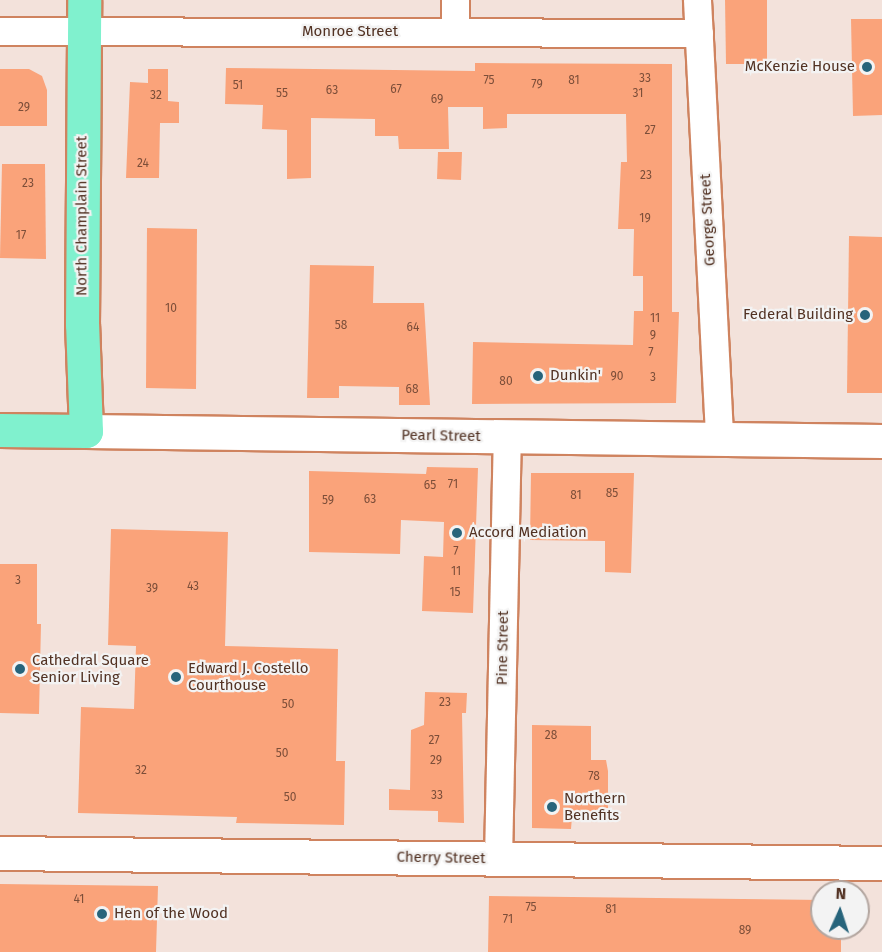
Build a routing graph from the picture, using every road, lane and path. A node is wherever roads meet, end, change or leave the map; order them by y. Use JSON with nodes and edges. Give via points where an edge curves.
{"nodes":[{"id":1,"x":455,"y":0,"type":"edge"},
{"id":2,"x":697,"y":0,"type":"edge"},
{"id":3,"x":83,"y":16,"type":"edge"},
{"id":4,"x":0,"y":31,"type":"edge"},
{"id":5,"x":455,"y":32,"type":"junction"},
{"id":6,"x":699,"y":33,"type":"junction"},
{"id":7,"x":0,"y":430,"type":"edge"},
{"id":8,"x":86,"y":431,"type":"junction"},
{"id":9,"x":507,"y":437,"type":"junction"},
{"id":10,"x":719,"y":440,"type":"junction"},
{"id":11,"x":882,"y":441,"type":"edge"},
{"id":12,"x":0,"y":853,"type":"edge"},
{"id":13,"x":498,"y":859,"type":"junction"},
{"id":14,"x":882,"y":863,"type":"edge"}],
"edges":[{"from":1,"to":5,"type":"street"},
{"from":2,"to":6,"type":"street","name":"George Street"},
{"from":3,"to":4,"type":"street","name":"Monroe Street"},
{"from":3,"to":5,"type":"street","name":"Monroe Street"},
{"from":3,"to":8,"type":"main road","name":"North Champlain Street"},
{"from":5,"to":6,"type":"street","name":"Monroe Street"},
{"from":6,"to":10,"type":"street","name":"George Street"},
{"from":7,"to":8,"type":"main road","name":"Pearl Street"},
{"from":8,"to":9,"type":"street","name":"Pearl Street"},
{"from":9,"to":10,"type":"street","name":"Pearl Street"},
{"from":9,"to":13,"type":"street","name":"Pine Street"},
{"from":10,"to":11,"type":"street","name":"Pearl Street"},
{"from":12,"to":13,"type":"street","name":"Cherry Street"},
{"from":13,"to":14,"type":"street","name":"Cherry Street"}]}
